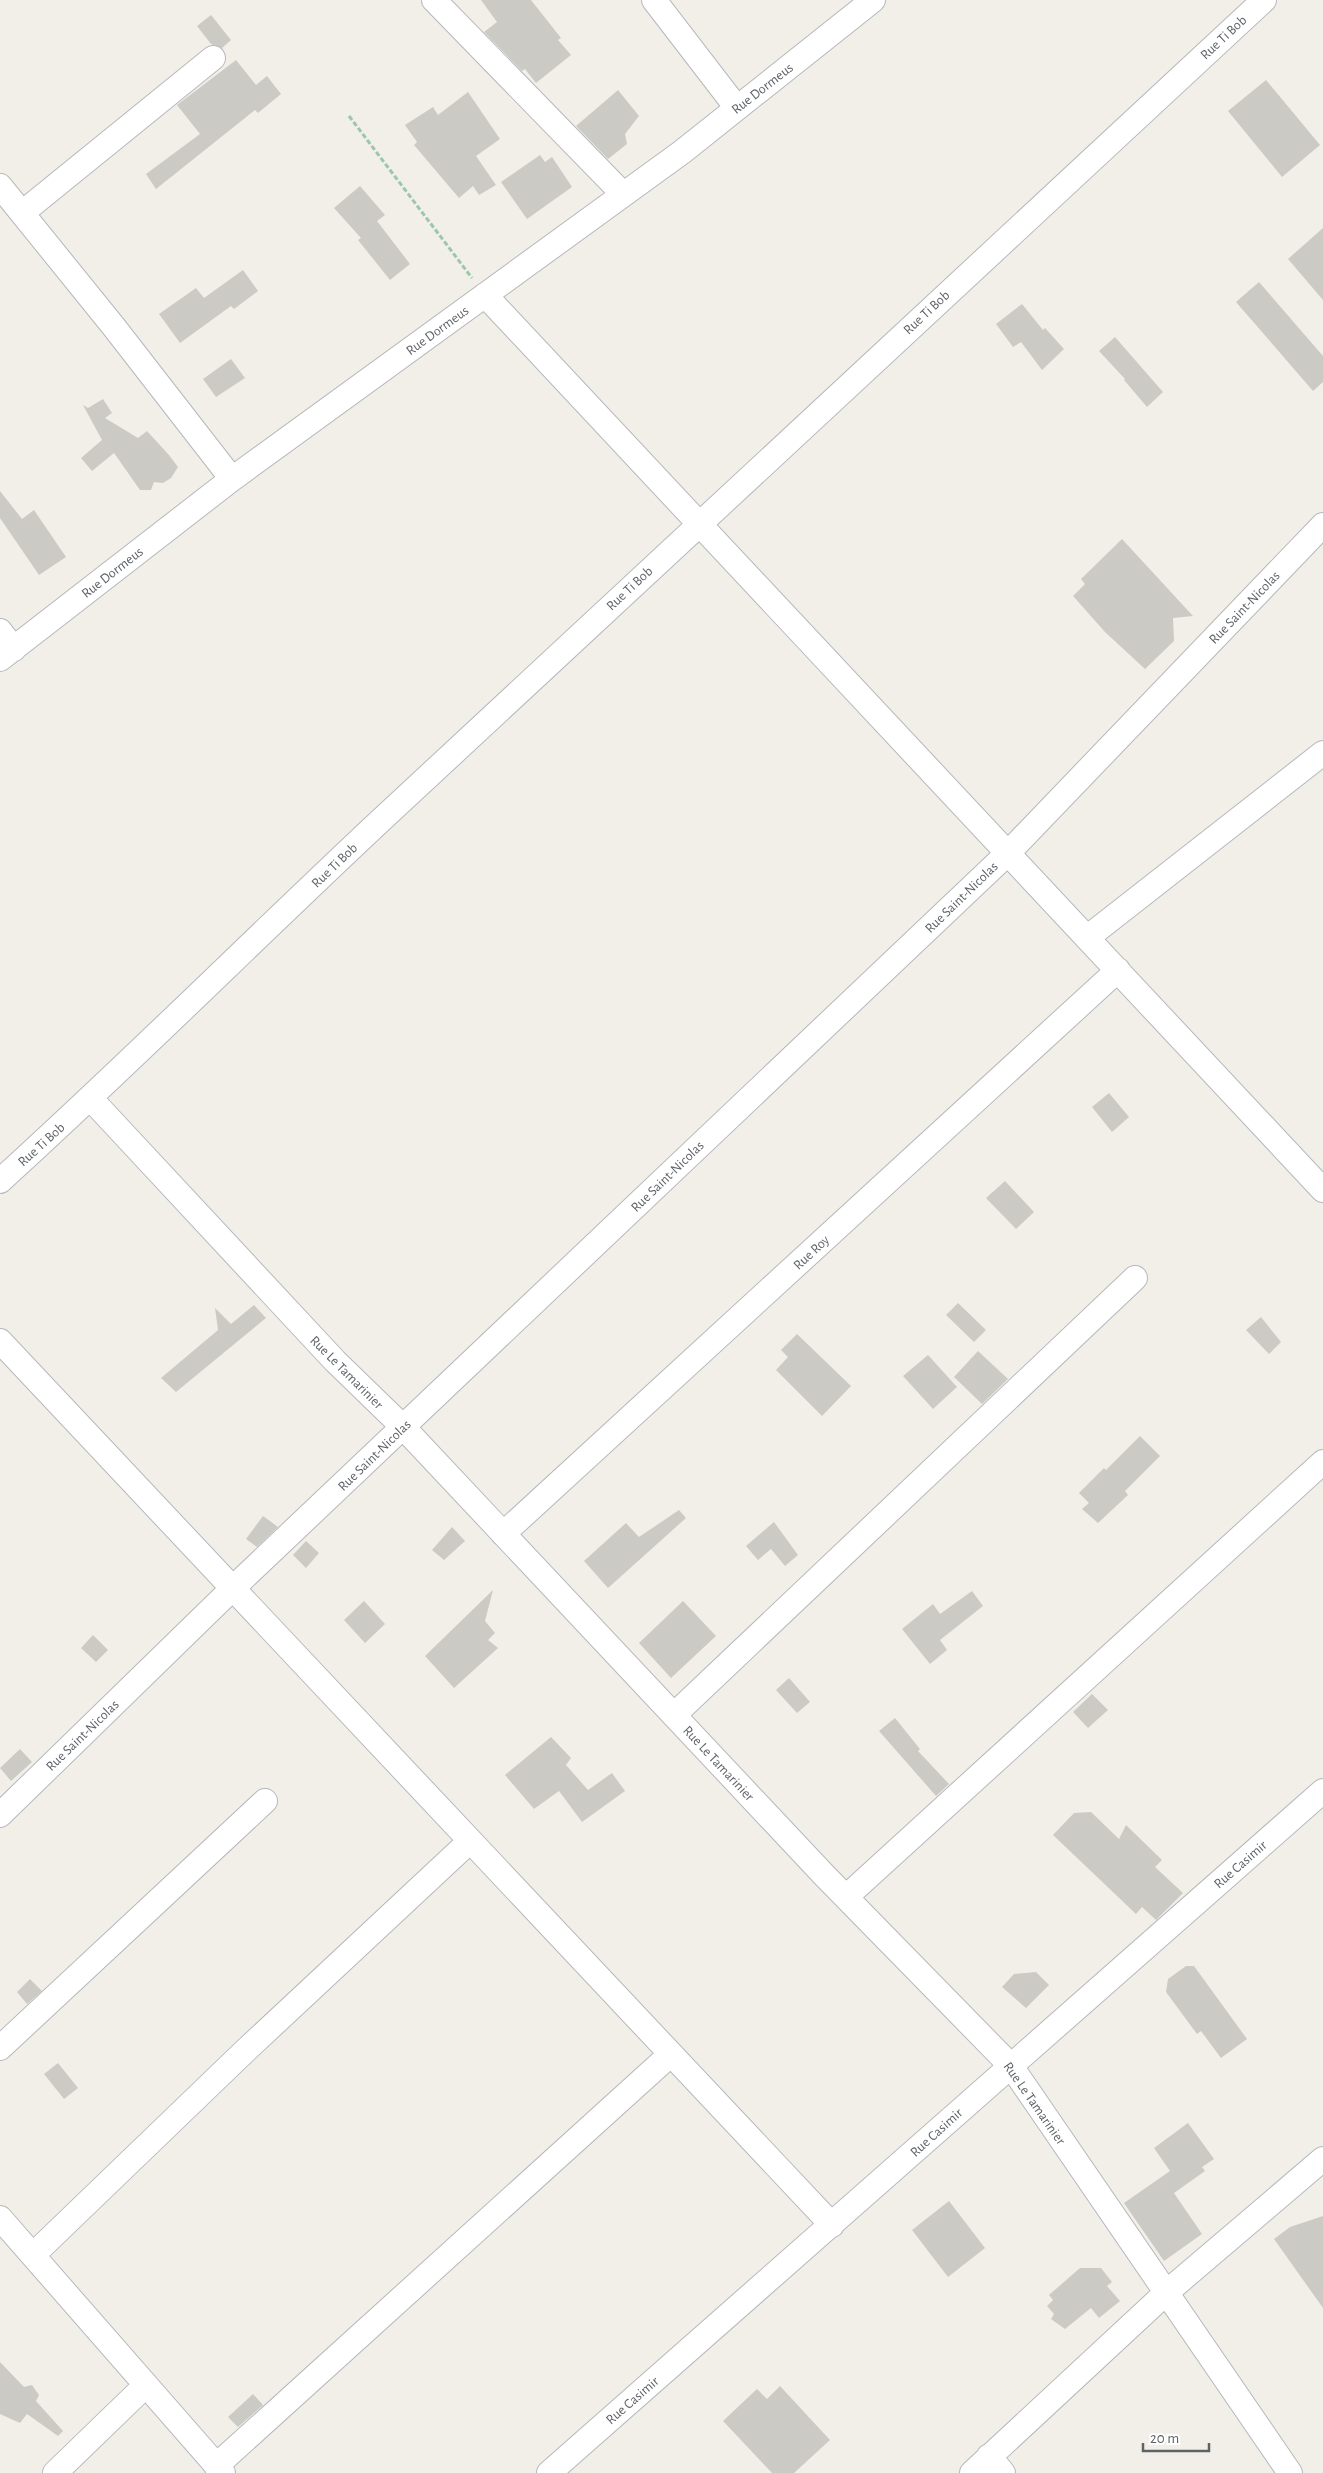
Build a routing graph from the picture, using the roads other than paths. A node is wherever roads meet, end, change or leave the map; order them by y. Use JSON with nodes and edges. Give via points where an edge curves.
{"nodes":[{"id":1,"x":434,"y":0,"type":"edge"},
{"id":2,"x":654,"y":0,"type":"edge"},
{"id":3,"x":873,"y":0,"type":"edge"},
{"id":4,"x":1264,"y":0,"type":"edge"},
{"id":5,"x":214,"y":58,"type":"dead end"},
{"id":6,"x":737,"y":108,"type":"junction"},
{"id":7,"x":0,"y":186,"type":"edge"},
{"id":8,"x":623,"y":194,"type":"junction"},
{"id":9,"x":22,"y":213,"type":"junction"},
{"id":10,"x":485,"y":295,"type":"junction"},
{"id":11,"x":232,"y":479,"type":"junction"},
{"id":12,"x":699,"y":522,"type":"junction"},
{"id":13,"x":1323,"y":525,"type":"edge"},
{"id":14,"x":5,"y":646,"type":"edge"},
{"id":15,"x":1323,"y":753,"type":"edge"},
{"id":16,"x":1009,"y":852,"type":"junction"},
{"id":17,"x":1088,"y":937,"type":"junction"},
{"id":18,"x":1118,"y":970,"type":"junction"},
{"id":19,"x":91,"y":1099,"type":"junction"},
{"id":20,"x":0,"y":1181,"type":"edge"},
{"id":21,"x":1323,"y":1190,"type":"edge"},
{"id":22,"x":1135,"y":1278,"type":"dead end"},
{"id":23,"x":0,"y":1341,"type":"edge"},
{"id":24,"x":403,"y":1427,"type":"junction"},
{"id":25,"x":1323,"y":1462,"type":"edge"},
{"id":26,"x":503,"y":1534,"type":"junction"},
{"id":27,"x":233,"y":1588,"type":"junction"},
{"id":28,"x":674,"y":1715,"type":"junction"},
{"id":29,"x":1323,"y":1791,"type":"edge"},
{"id":30,"x":265,"y":1801,"type":"dead end"},
{"id":31,"x":0,"y":1815,"type":"edge"},
{"id":32,"x":470,"y":1841,"type":"junction"},
{"id":33,"x":846,"y":1898,"type":"junction"},
{"id":34,"x":0,"y":2048,"type":"edge"},
{"id":35,"x":671,"y":2054,"type":"junction"},
{"id":36,"x":1011,"y":2066,"type":"junction"},
{"id":37,"x":1323,"y":2159,"type":"edge"},
{"id":38,"x":0,"y":2218,"type":"edge"},
{"id":39,"x":832,"y":2225,"type":"junction"},
{"id":40,"x":33,"y":2255,"type":"junction"},
{"id":41,"x":1166,"y":2292,"type":"junction"},
{"id":42,"x":146,"y":2385,"type":"junction"},
{"id":43,"x":996,"y":2464,"type":"edge"},
{"id":44,"x":220,"y":2469,"type":"edge"},
{"id":45,"x":55,"y":2473,"type":"edge"},
{"id":46,"x":549,"y":2473,"type":"edge"},
{"id":47,"x":972,"y":2473,"type":"edge"},
{"id":48,"x":1290,"y":2473,"type":"edge"}],
"edges":[{"from":1,"to":8,"type":"street"},
{"from":2,"to":6,"type":"street"},
{"from":3,"to":6,"type":"street","name":"Rue Dormeus"},
{"from":4,"to":12,"type":"street","name":"Rue Ti Bob"},
{"from":5,"to":9,"type":"street"},
{"from":6,"to":8,"type":"street","name":"Rue Dormeus"},
{"from":7,"to":9,"type":"street"},
{"from":8,"to":10,"type":"street","name":"Rue Dormeus"},
{"from":9,"to":11,"type":"street"},
{"from":10,"to":11,"type":"street","name":"Rue Dormeus"},
{"from":10,"to":12,"type":"street"},
{"from":11,"to":14,"type":"street","name":"Rue Dormeus"},
{"from":12,"to":16,"type":"street"},
{"from":12,"to":19,"type":"street","name":"Rue Ti Bob","via":[[355,844]]},
{"from":13,"to":16,"type":"street","name":"Rue Saint-Nicolas"},
{"from":15,"to":17,"type":"street"},
{"from":16,"to":17,"type":"street"},
{"from":16,"to":24,"type":"street","name":"Rue Saint-Nicolas"},
{"from":17,"to":18,"type":"street"},
{"from":18,"to":21,"type":"street"},
{"from":18,"to":26,"type":"street","name":"Rue Roy"},
{"from":19,"to":20,"type":"street","name":"Rue Ti Bob"},
{"from":19,"to":24,"type":"street","name":"Rue Le Tamarinier","via":[[335,1361]]},
{"from":22,"to":28,"type":"street"},
{"from":23,"to":27,"type":"street"},
{"from":24,"to":26,"type":"street","name":"Rue Le Tamarinier"},
{"from":24,"to":27,"type":"street","name":"Rue Saint-Nicolas"},
{"from":25,"to":33,"type":"street"},
{"from":26,"to":28,"type":"street","name":"Rue Le Tamarinier"},
{"from":27,"to":31,"type":"street","name":"Rue Saint-Nicolas"},
{"from":27,"to":32,"type":"street"},
{"from":28,"to":33,"type":"street","name":"Rue Le Tamarinier"},
{"from":29,"to":36,"type":"street","name":"Rue Casimir"},
{"from":30,"to":34,"type":"street"},
{"from":32,"to":35,"type":"street"},
{"from":32,"to":40,"type":"street"},
{"from":33,"to":36,"type":"street","name":"Rue Le Tamarinier"},
{"from":35,"to":39,"type":"street"},
{"from":35,"to":44,"type":"street"},
{"from":36,"to":39,"type":"street","name":"Rue Casimir"},
{"from":36,"to":41,"type":"street","name":"Rue Le Tamarinier"},
{"from":37,"to":41,"type":"street"},
{"from":38,"to":40,"type":"street"},
{"from":39,"to":46,"type":"street","name":"Rue Casimir"},
{"from":40,"to":42,"type":"street"},
{"from":41,"to":43,"type":"street"},
{"from":41,"to":48,"type":"street","name":"Rue Le Tamarinier"},
{"from":42,"to":44,"type":"street"},
{"from":42,"to":45,"type":"street"},
{"from":43,"to":47,"type":"street"}]}
